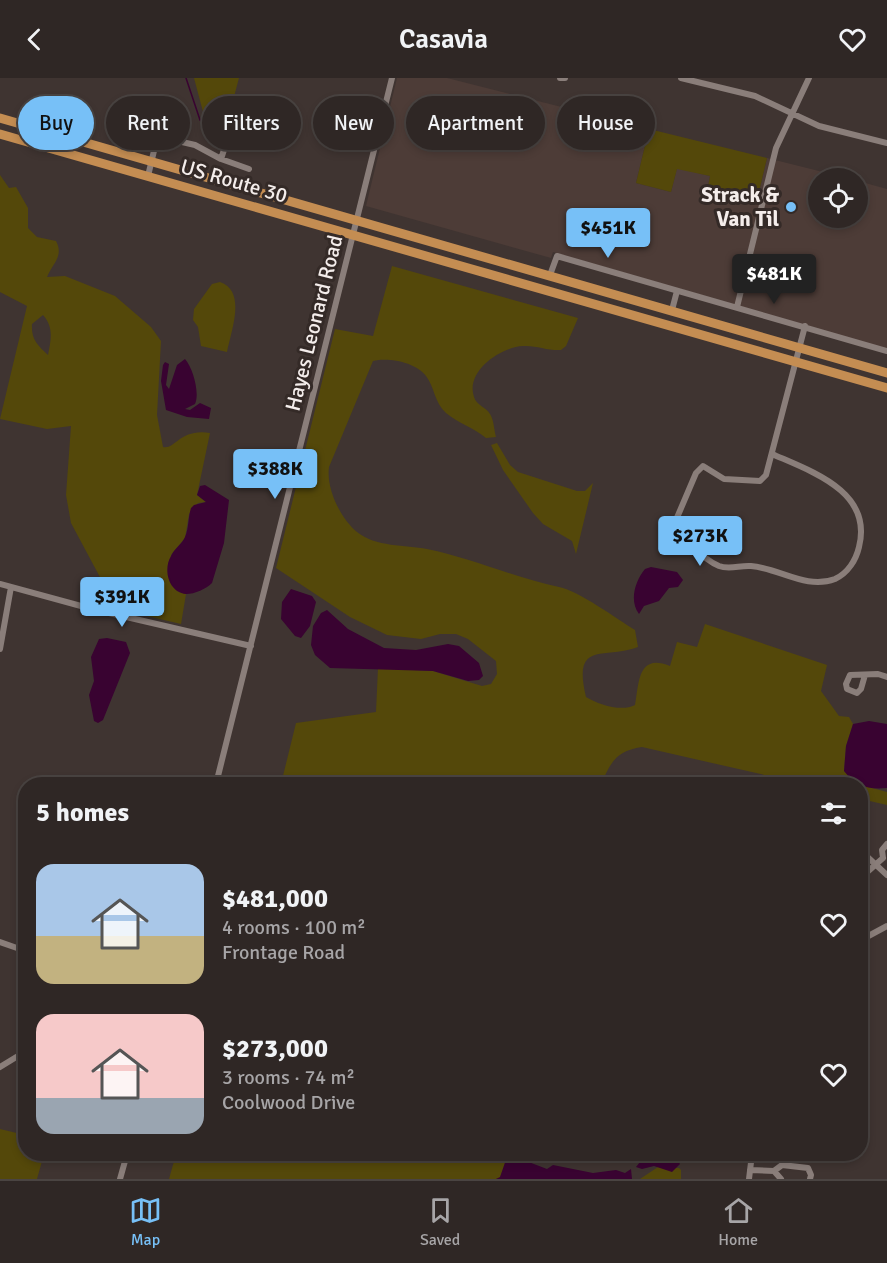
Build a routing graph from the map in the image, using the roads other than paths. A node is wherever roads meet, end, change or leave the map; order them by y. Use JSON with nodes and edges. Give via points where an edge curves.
{"nodes":[{"id":1,"x":392,"y":78,"type":"edge"},
{"id":2,"x":560,"y":78,"type":"edge"},
{"id":3,"x":565,"y":78,"type":"edge"},
{"id":4,"x":681,"y":78,"type":"edge"},
{"id":5,"x":809,"y":78,"type":"edge"},
{"id":6,"x":792,"y":113,"type":"junction"},
{"id":7,"x":0,"y":118,"type":"edge"},
{"id":8,"x":0,"y":134,"type":"edge"},
{"id":9,"x":887,"y":143,"type":"edge"},
{"id":10,"x":190,"y":144,"type":"edge"},
{"id":11,"x":155,"y":150,"type":"edge"},
{"id":12,"x":224,"y":150,"type":"edge"},
{"id":13,"x":221,"y":159,"type":"junction"},
{"id":14,"x":152,"y":162,"type":"junction"},
{"id":15,"x":249,"y":169,"type":"dead end"},
{"id":16,"x":148,"y":176,"type":"junction"},
{"id":17,"x":357,"y":220,"type":"junction"},
{"id":18,"x":353,"y":234,"type":"junction"},
{"id":19,"x":550,"y":275,"type":"junction"},
{"id":20,"x":677,"y":291,"type":"junction"},
{"id":21,"x":737,"y":307,"type":"junction"},
{"id":22,"x":672,"y":310,"type":"junction"},
{"id":23,"x":805,"y":326,"type":"junction"},
{"id":24,"x":801,"y":348,"type":"junction"},
{"id":25,"x":887,"y":351,"type":"edge"},
{"id":26,"x":796,"y":362,"type":"junction"},
{"id":27,"x":887,"y":373,"type":"edge"},
{"id":28,"x":887,"y":388,"type":"edge"},
{"id":29,"x":772,"y":454,"type":"junction"},
{"id":30,"x":0,"y":584,"type":"edge"},
{"id":31,"x":11,"y":587,"type":"junction"},
{"id":32,"x":251,"y":646,"type":"junction"},
{"id":33,"x":0,"y":649,"type":"edge"},
{"id":34,"x":865,"y":675,"type":"dead end"},
{"id":35,"x":887,"y":677,"type":"edge"},
{"id":36,"x":218,"y":777,"type":"edge"},
{"id":37,"x":887,"y":844,"type":"edge"},
{"id":38,"x":868,"y":857,"type":"edge"},
{"id":39,"x":885,"y":859,"type":"edge"},
{"id":40,"x":876,"y":864,"type":"junction"},
{"id":41,"x":868,"y":870,"type":"edge"},
{"id":42,"x":887,"y":875,"type":"edge"},
{"id":43,"x":886,"y":929,"type":"edge"},
{"id":44,"x":868,"y":937,"type":"edge"},
{"id":45,"x":0,"y":942,"type":"edge"},
{"id":46,"x":18,"y":949,"type":"edge"},
{"id":47,"x":18,"y":1056,"type":"edge"},
{"id":48,"x":0,"y":1067,"type":"edge"},
{"id":49,"x":125,"y":1161,"type":"edge"},
{"id":50,"x":751,"y":1161,"type":"edge"},
{"id":51,"x":750,"y":1170,"type":"junction"},
{"id":52,"x":774,"y":1171,"type":"junction"},
{"id":53,"x":120,"y":1179,"type":"edge"},
{"id":54,"x":749,"y":1179,"type":"edge"},
{"id":55,"x":781,"y":1179,"type":"edge"},
{"id":56,"x":810,"y":1179,"type":"edge"}],
"edges":[{"from":1,"to":17,"type":"street","name":"Hayes Leonard Road"},
{"from":2,"to":3,"type":"street"},
{"from":4,"to":6,"type":"street","via":[[755,96]]},
{"from":5,"to":6,"type":"street"},
{"from":6,"to":9,"type":"street","via":[[829,130]]},
{"from":6,"to":21,"type":"street","via":[[772,160]]},
{"from":7,"to":14,"type":"highway"},
{"from":8,"to":16,"type":"highway","name":"US Route 30"},
{"from":10,"to":13,"type":"street"},
{"from":11,"to":14,"type":"street"},
{"from":12,"to":13,"type":"street"},
{"from":13,"to":15,"type":"street"},
{"from":14,"to":16,"type":"street"},
{"from":14,"to":17,"type":"highway"},
{"from":16,"to":18,"type":"highway","name":"US Route 30"},
{"from":17,"to":18,"type":"street","name":"Hayes Leonard Road"},
{"from":17,"to":19,"type":"highway"},
{"from":18,"to":26,"type":"highway","name":"US Route 30"},
{"from":18,"to":32,"type":"street","name":"Hayes Leonard Road"},
{"from":19,"to":20,"type":"street","via":[[557,256]]},
{"from":19,"to":22,"type":"highway"},
{"from":20,"to":21,"type":"street"},
{"from":20,"to":22,"type":"street"},
{"from":21,"to":23,"type":"street"},
{"from":22,"to":24,"type":"highway"},
{"from":23,"to":24,"type":"street"},
{"from":23,"to":25,"type":"street"},
{"from":24,"to":26,"type":"street"},
{"from":24,"to":27,"type":"highway"},
{"from":26,"to":28,"type":"highway","name":"US Route 30"},
{"from":26,"to":29,"type":"street"},
{"from":29,"to":29,"type":"street","via":[[766,475],[754,482],[724,479],[707,467],[699,469],[677,515],[680,529],[696,548],[720,566],[752,566],[811,582],[841,576],[853,563],[859,548],[862,522],[858,510],[837,487]]},
{"from":30,"to":31,"type":"street"},
{"from":31,"to":32,"type":"street"},
{"from":31,"to":33,"type":"street"},
{"from":32,"to":36,"type":"street","name":"Hayes Leonard Road"},
{"from":34,"to":35,"type":"street"},
{"from":37,"to":39,"type":"street","via":[[882,850]]},
{"from":38,"to":40,"type":"street"},
{"from":39,"to":40,"type":"street"},
{"from":40,"to":41,"type":"street"},
{"from":40,"to":42,"type":"street"},
{"from":43,"to":44,"type":"street"},
{"from":45,"to":46,"type":"street"},
{"from":47,"to":48,"type":"street"},
{"from":49,"to":53,"type":"street"},
{"from":50,"to":51,"type":"street"},
{"from":51,"to":52,"type":"street"},
{"from":51,"to":54,"type":"street"},
{"from":52,"to":55,"type":"street"},
{"from":52,"to":56,"type":"street","via":[[782,1165],[806,1167],[811,1172]]}]}
